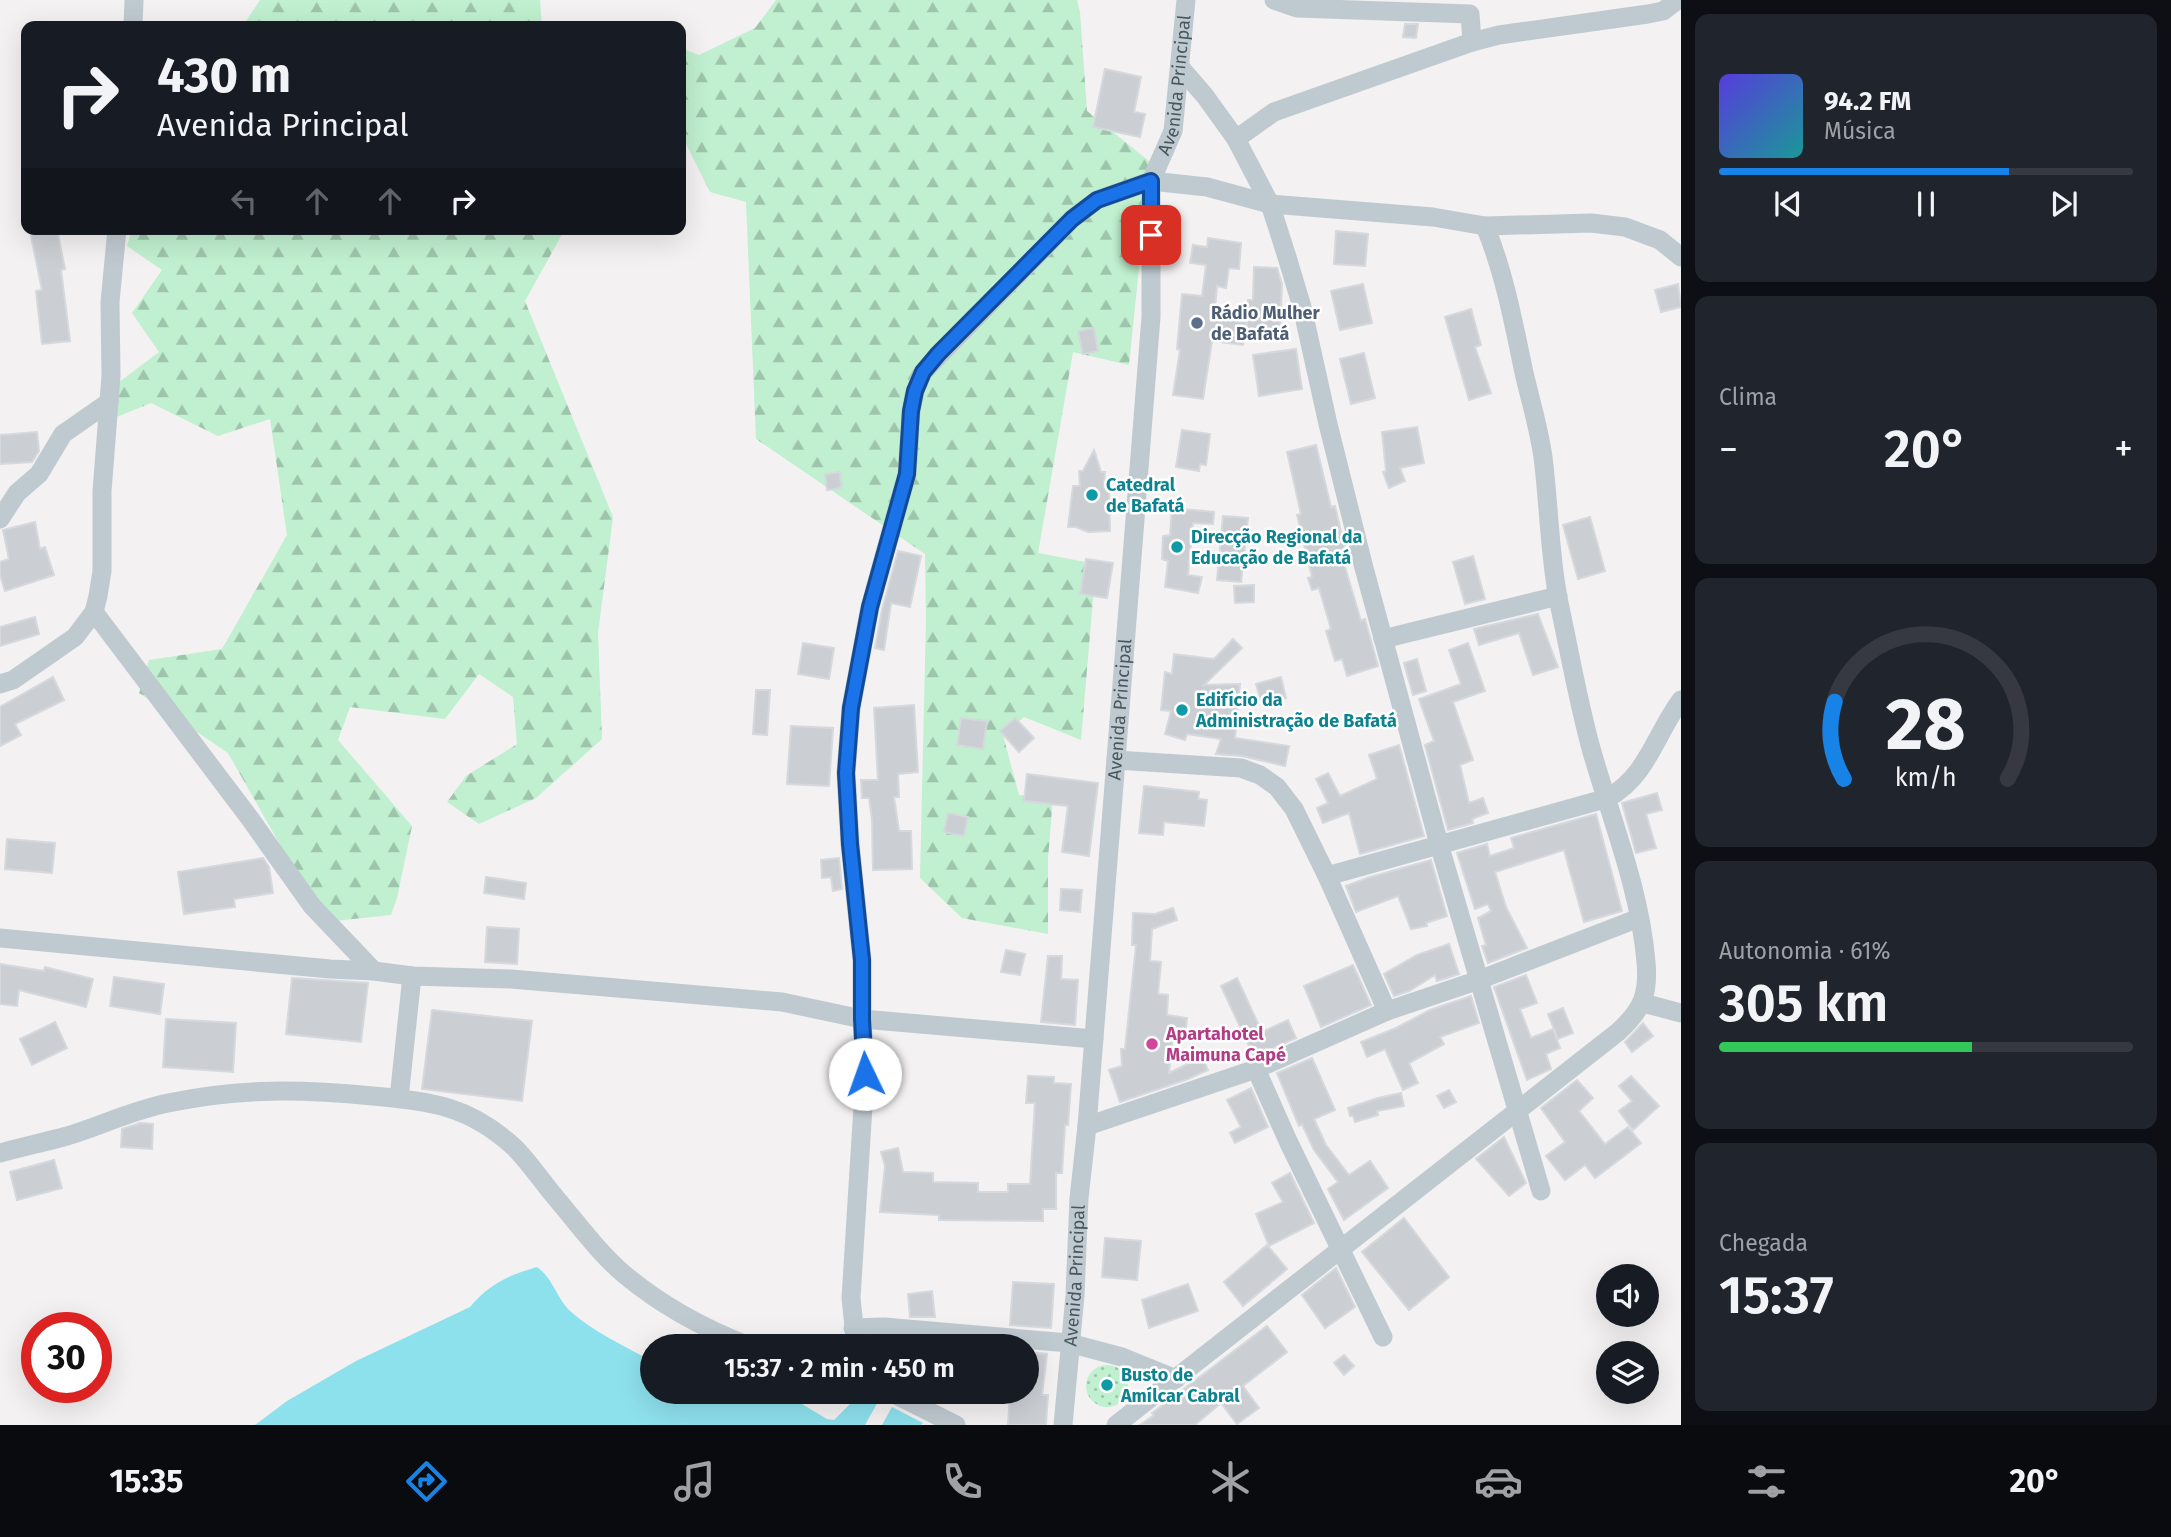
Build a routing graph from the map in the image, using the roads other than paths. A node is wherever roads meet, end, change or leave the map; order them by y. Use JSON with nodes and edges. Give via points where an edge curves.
{"nodes":[{"id":1,"x":134,"y":0,"type":"edge"},
{"id":2,"x":1186,"y":0,"type":"edge"},
{"id":3,"x":1274,"y":0,"type":"edge"},
{"id":4,"x":1678,"y":0,"type":"edge"},
{"id":5,"x":1471,"y":7,"type":"edge"},
{"id":6,"x":133,"y":21,"type":"edge"},
{"id":7,"x":1472,"y":42,"type":"junction"},
{"id":8,"x":1180,"y":67,"type":"junction"},
{"id":9,"x":1236,"y":139,"type":"junction"},
{"id":10,"x":1151,"y":181,"type":"junction"},
{"id":11,"x":1270,"y":204,"type":"junction"},
{"id":12,"x":1485,"y":226,"type":"junction"},
{"id":13,"x":116,"y":235,"type":"edge"},
{"id":14,"x":1681,"y":257,"type":"edge"},
{"id":15,"x":109,"y":402,"type":"junction"},
{"id":16,"x":0,"y":519,"type":"edge"},
{"id":17,"x":1558,"y":596,"type":"junction"},
{"id":18,"x":94,"y":612,"type":"junction"},
{"id":19,"x":1383,"y":639,"type":"junction"},
{"id":20,"x":0,"y":684,"type":"edge"},
{"id":21,"x":1681,"y":700,"type":"edge"},
{"id":22,"x":1116,"y":760,"type":"junction"},
{"id":23,"x":1608,"y":798,"type":"junction"},
{"id":24,"x":1439,"y":844,"type":"junction"},
{"id":25,"x":1327,"y":876,"type":"junction"},
{"id":26,"x":1639,"y":918,"type":"junction"},
{"id":27,"x":0,"y":938,"type":"edge"},
{"id":28,"x":374,"y":971,"type":"junction"},
{"id":29,"x":412,"y":976,"type":"junction"},
{"id":30,"x":1479,"y":980,"type":"junction"},
{"id":31,"x":1643,"y":1003,"type":"junction"},
{"id":32,"x":1387,"y":1011,"type":"junction"},
{"id":33,"x":1681,"y":1013,"type":"edge"},
{"id":34,"x":862,"y":1019,"type":"junction"},
{"id":35,"x":1094,"y":1039,"type":"junction"},
{"id":36,"x":1256,"y":1069,"type":"junction"},
{"id":37,"x":399,"y":1098,"type":"junction"},
{"id":38,"x":1516,"y":1112,"type":"junction"},
{"id":39,"x":1087,"y":1126,"type":"junction"},
{"id":40,"x":0,"y":1153,"type":"edge"},
{"id":41,"x":1541,"y":1191,"type":"dead end"},
{"id":42,"x":1342,"y":1250,"type":"junction"},
{"id":43,"x":724,"y":1334,"type":"edge"},
{"id":44,"x":855,"y":1334,"type":"edge"},
{"id":45,"x":864,"y":1334,"type":"edge"},
{"id":46,"x":965,"y":1334,"type":"edge"},
{"id":47,"x":1383,"y":1337,"type":"dead end"},
{"id":48,"x":1039,"y":1340,"type":"edge"},
{"id":49,"x":1069,"y":1343,"type":"junction"},
{"id":50,"x":1176,"y":1379,"type":"junction"},
{"id":51,"x":914,"y":1404,"type":"edge"},
{"id":52,"x":956,"y":1425,"type":"edge"},
{"id":53,"x":1063,"y":1425,"type":"edge"},
{"id":54,"x":1116,"y":1425,"type":"edge"}],
"edges":[{"from":1,"to":6,"type":"street"},
{"from":2,"to":8,"type":"street","name":"Avenida Principal"},
{"from":3,"to":5,"type":"street","via":[[1297,8]]},
{"from":4,"to":7,"type":"street","via":[[1648,15]]},
{"from":5,"to":7,"type":"street"},
{"from":7,"to":9,"type":"street","via":[[1274,112]]},
{"from":8,"to":9,"type":"street"},
{"from":8,"to":10,"type":"street","name":"Avenida Principal","via":[[1174,131]]},
{"from":9,"to":11,"type":"street"},
{"from":10,"to":11,"type":"street","via":[[1207,187]]},
{"from":10,"to":22,"type":"street","name":"Avenida Principal","via":[[1151,317]]},
{"from":10,"to":34,"type":"street","via":[[1097,200],[1072,219],[938,354],[915,391],[907,474],[870,607],[851,708],[847,760]]},
{"from":11,"to":12,"type":"street","via":[[1433,217]]},
{"from":11,"to":19,"type":"street","via":[[1302,307]]},
{"from":12,"to":14,"type":"street","via":[[1591,223],[1625,227],[1660,240]]},
{"from":12,"to":17,"type":"street","via":[[1508,296],[1537,423]]},
{"from":13,"to":15,"type":"street"},
{"from":15,"to":16,"type":"street","via":[[63,434],[39,474],[17,494]]},
{"from":15,"to":18,"type":"street","via":[[102,571]]},
{"from":17,"to":19,"type":"street"},
{"from":17,"to":23,"type":"street","via":[[1592,752]]},
{"from":18,"to":20,"type":"street","via":[[59,650]]},
{"from":18,"to":28,"type":"street","via":[[312,906]]},
{"from":19,"to":24,"type":"street"},
{"from":21,"to":23,"type":"street","via":[[1637,775]]},
{"from":22,"to":25,"type":"street","via":[[1241,768],[1259,775],[1278,787],[1294,809]]},
{"from":22,"to":35,"type":"street","name":"Avenida Principal"},
{"from":23,"to":24,"type":"street"},
{"from":23,"to":26,"type":"street"},
{"from":24,"to":25,"type":"street"},
{"from":24,"to":30,"type":"street"},
{"from":25,"to":32,"type":"street"},
{"from":26,"to":30,"type":"street"},
{"from":26,"to":31,"type":"street","via":[[1646,963]]},
{"from":27,"to":28,"type":"street"},
{"from":28,"to":29,"type":"street"},
{"from":29,"to":34,"type":"street","via":[[510,979],[782,1002]]},
{"from":29,"to":37,"type":"street"},
{"from":30,"to":32,"type":"street"},
{"from":30,"to":38,"type":"street"},
{"from":31,"to":33,"type":"street"},
{"from":31,"to":38,"type":"street","via":[[1632,1020]]},
{"from":32,"to":36,"type":"street"},
{"from":34,"to":35,"type":"street"},
{"from":34,"to":44,"type":"street","via":[[865,1074],[851,1298]]},
{"from":35,"to":39,"type":"street","name":"Avenida Principal"},
{"from":36,"to":39,"type":"street"},
{"from":36,"to":42,"type":"street"},
{"from":37,"to":40,"type":"street","via":[[274,1089],[221,1094],[165,1104]]},
{"from":37,"to":43,"type":"street","via":[[428,1101],[485,1123],[516,1149],[624,1273],[676,1311]]},
{"from":38,"to":41,"type":"street"},
{"from":38,"to":42,"type":"street"},
{"from":39,"to":49,"type":"street","name":"Avenida Principal"},
{"from":42,"to":47,"type":"street"},
{"from":42,"to":50,"type":"street"},
{"from":45,"to":46,"type":"street","via":[[884,1327]]},
{"from":48,"to":49,"type":"street"},
{"from":49,"to":50,"type":"street","via":[[1122,1357]]},
{"from":49,"to":53,"type":"street","name":"Avenida Principal"},
{"from":50,"to":54,"type":"street"},
{"from":51,"to":52,"type":"street"}]}
